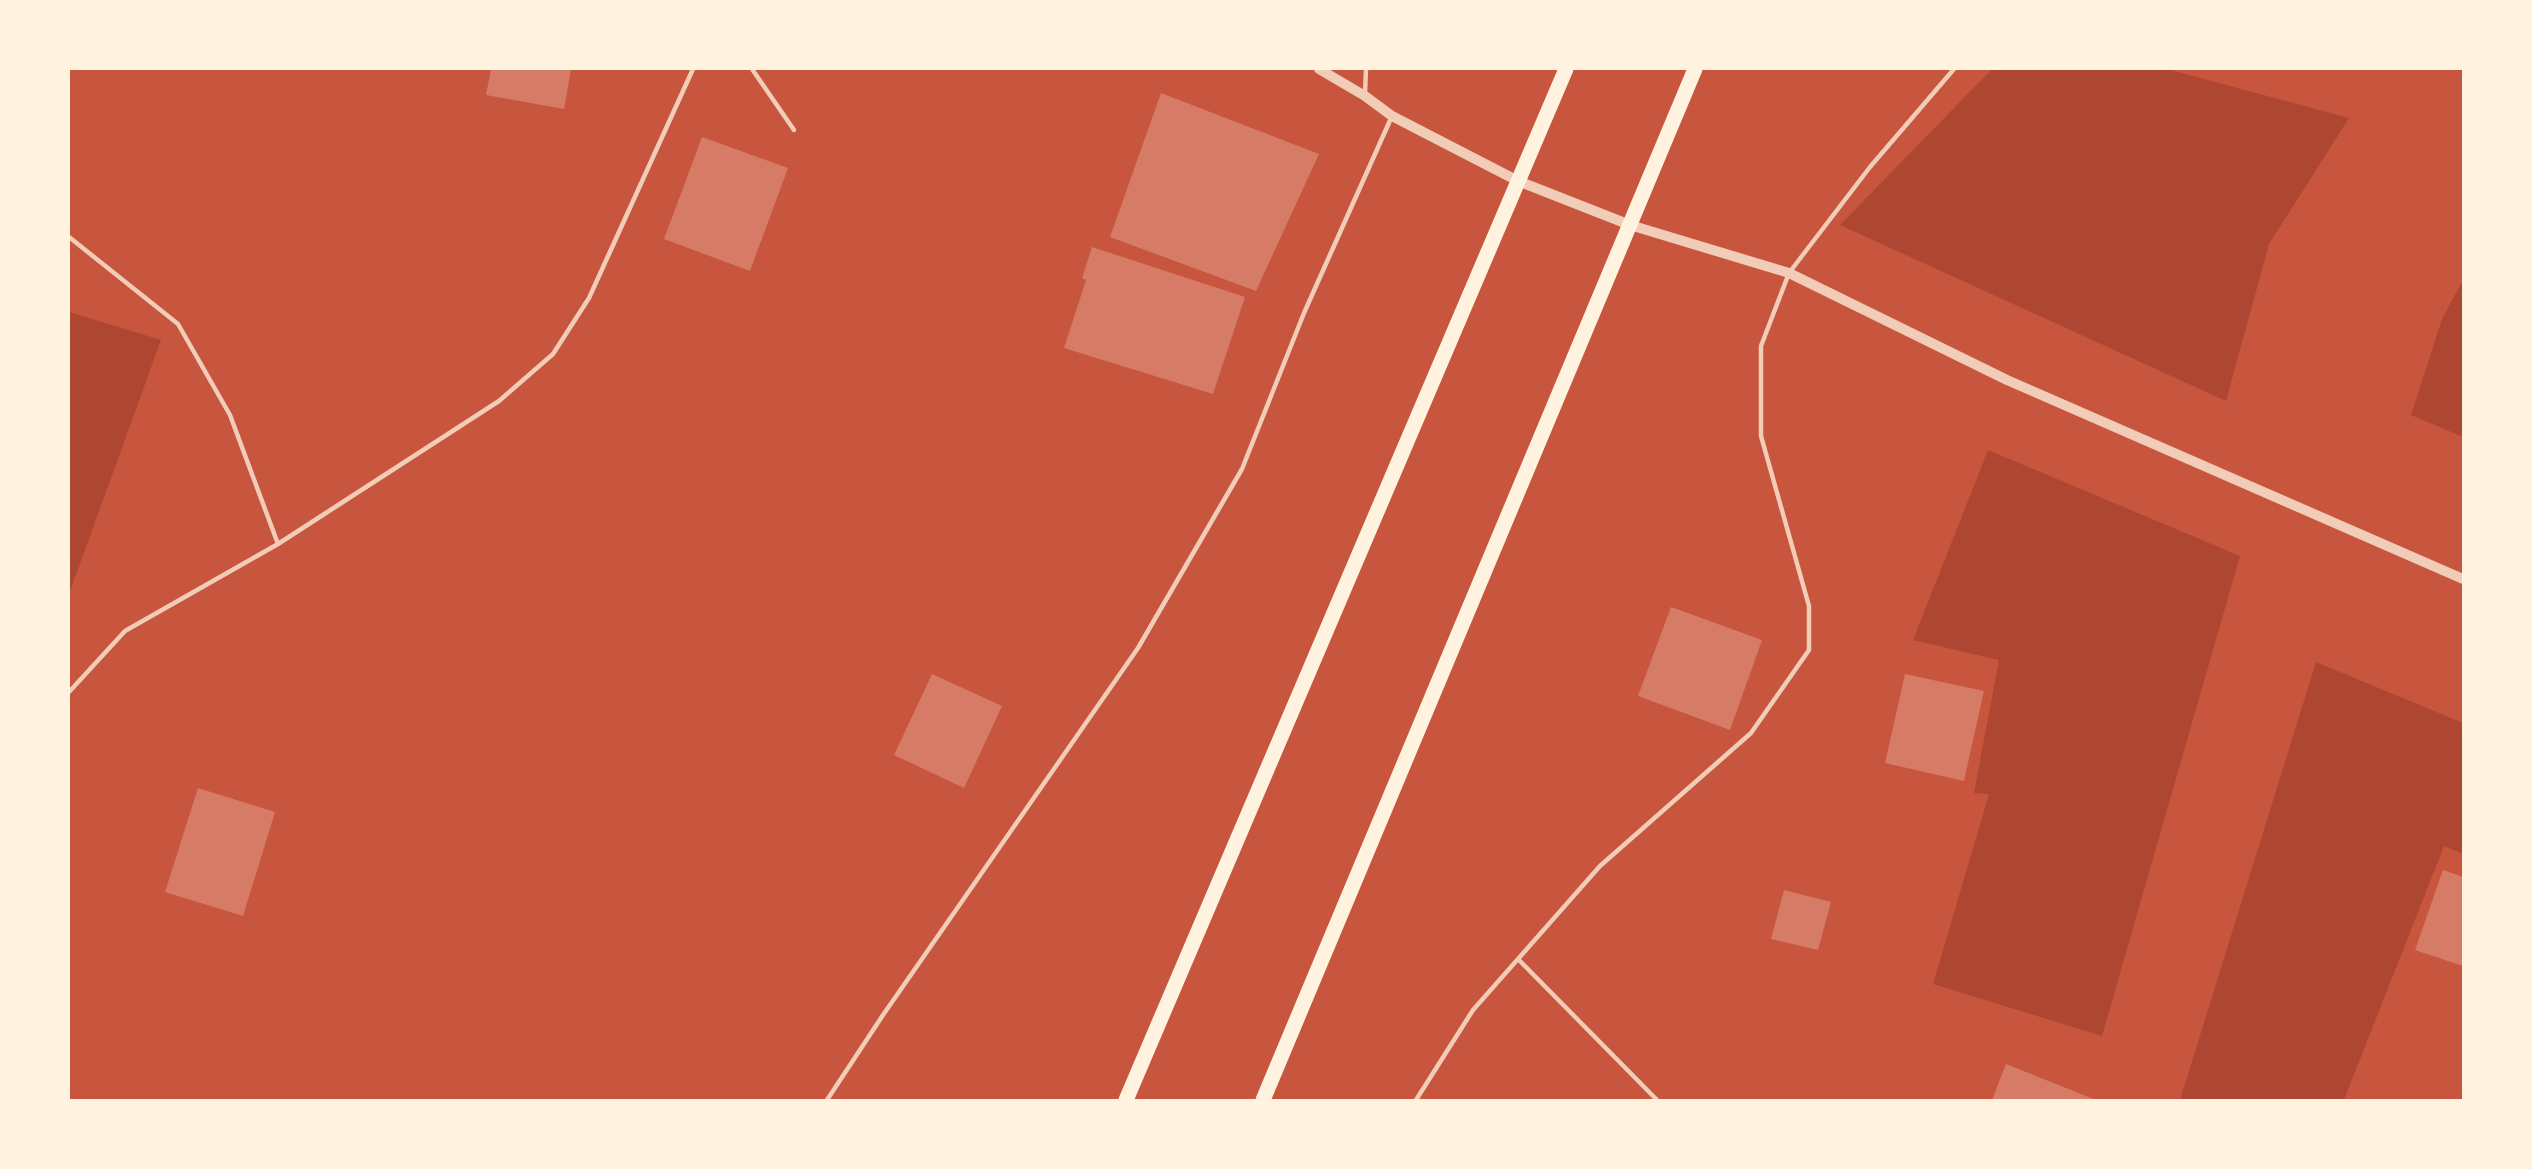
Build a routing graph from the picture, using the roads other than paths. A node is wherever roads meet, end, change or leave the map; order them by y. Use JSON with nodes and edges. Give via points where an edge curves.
{"nodes":[{"id":1,"x":693,"y":69,"type":"edge"},
{"id":2,"x":752,"y":69,"type":"edge"},
{"id":3,"x":1319,"y":69,"type":"edge"},
{"id":4,"x":1366,"y":69,"type":"edge"},
{"id":5,"x":1566,"y":69,"type":"edge"},
{"id":6,"x":1695,"y":69,"type":"edge"},
{"id":7,"x":1954,"y":69,"type":"edge"},
{"id":8,"x":1365,"y":96,"type":"junction"},
{"id":9,"x":1392,"y":116,"type":"junction"},
{"id":10,"x":794,"y":130,"type":"dead end"},
{"id":11,"x":1518,"y":181,"type":"junction"},
{"id":12,"x":1630,"y":225,"type":"junction"},
{"id":13,"x":69,"y":237,"type":"edge"},
{"id":14,"x":1789,"y":273,"type":"junction"},
{"id":15,"x":278,"y":544,"type":"junction"},
{"id":16,"x":2463,"y":579,"type":"edge"},
{"id":17,"x":69,"y":692,"type":"edge"},
{"id":18,"x":1518,"y":959,"type":"junction"},
{"id":19,"x":827,"y":1100,"type":"edge"},
{"id":20,"x":1126,"y":1100,"type":"edge"},
{"id":21,"x":1263,"y":1100,"type":"edge"},
{"id":22,"x":1416,"y":1100,"type":"edge"},
{"id":23,"x":1657,"y":1100,"type":"edge"}],
"edges":[{"from":1,"to":15,"type":"lane","via":[[589,298],[553,354],[499,401]]},
{"from":2,"to":10,"type":"lane"},
{"from":3,"to":8,"type":"street"},
{"from":4,"to":8,"type":"lane"},
{"from":5,"to":11,"type":"main road"},
{"from":6,"to":12,"type":"main road"},
{"from":7,"to":14,"type":"lane","via":[[1870,167]]},
{"from":8,"to":9,"type":"street"},
{"from":9,"to":11,"type":"street"},
{"from":9,"to":19,"type":"lane","via":[[1304,313],[1242,469],[1138,648]]},
{"from":11,"to":12,"type":"street"},
{"from":11,"to":20,"type":"main road"},
{"from":12,"to":14,"type":"street"},
{"from":12,"to":21,"type":"main road"},
{"from":13,"to":15,"type":"lane","via":[[178,324],[230,415]]},
{"from":14,"to":16,"type":"street","via":[[2007,380]]},
{"from":14,"to":18,"type":"lane","via":[[1761,346],[1761,436],[1809,606],[1809,651],[1751,733],[1600,866]]},
{"from":15,"to":17,"type":"lane","via":[[125,631]]},
{"from":18,"to":22,"type":"lane","via":[[1473,1010]]},
{"from":18,"to":23,"type":"lane"}]}
